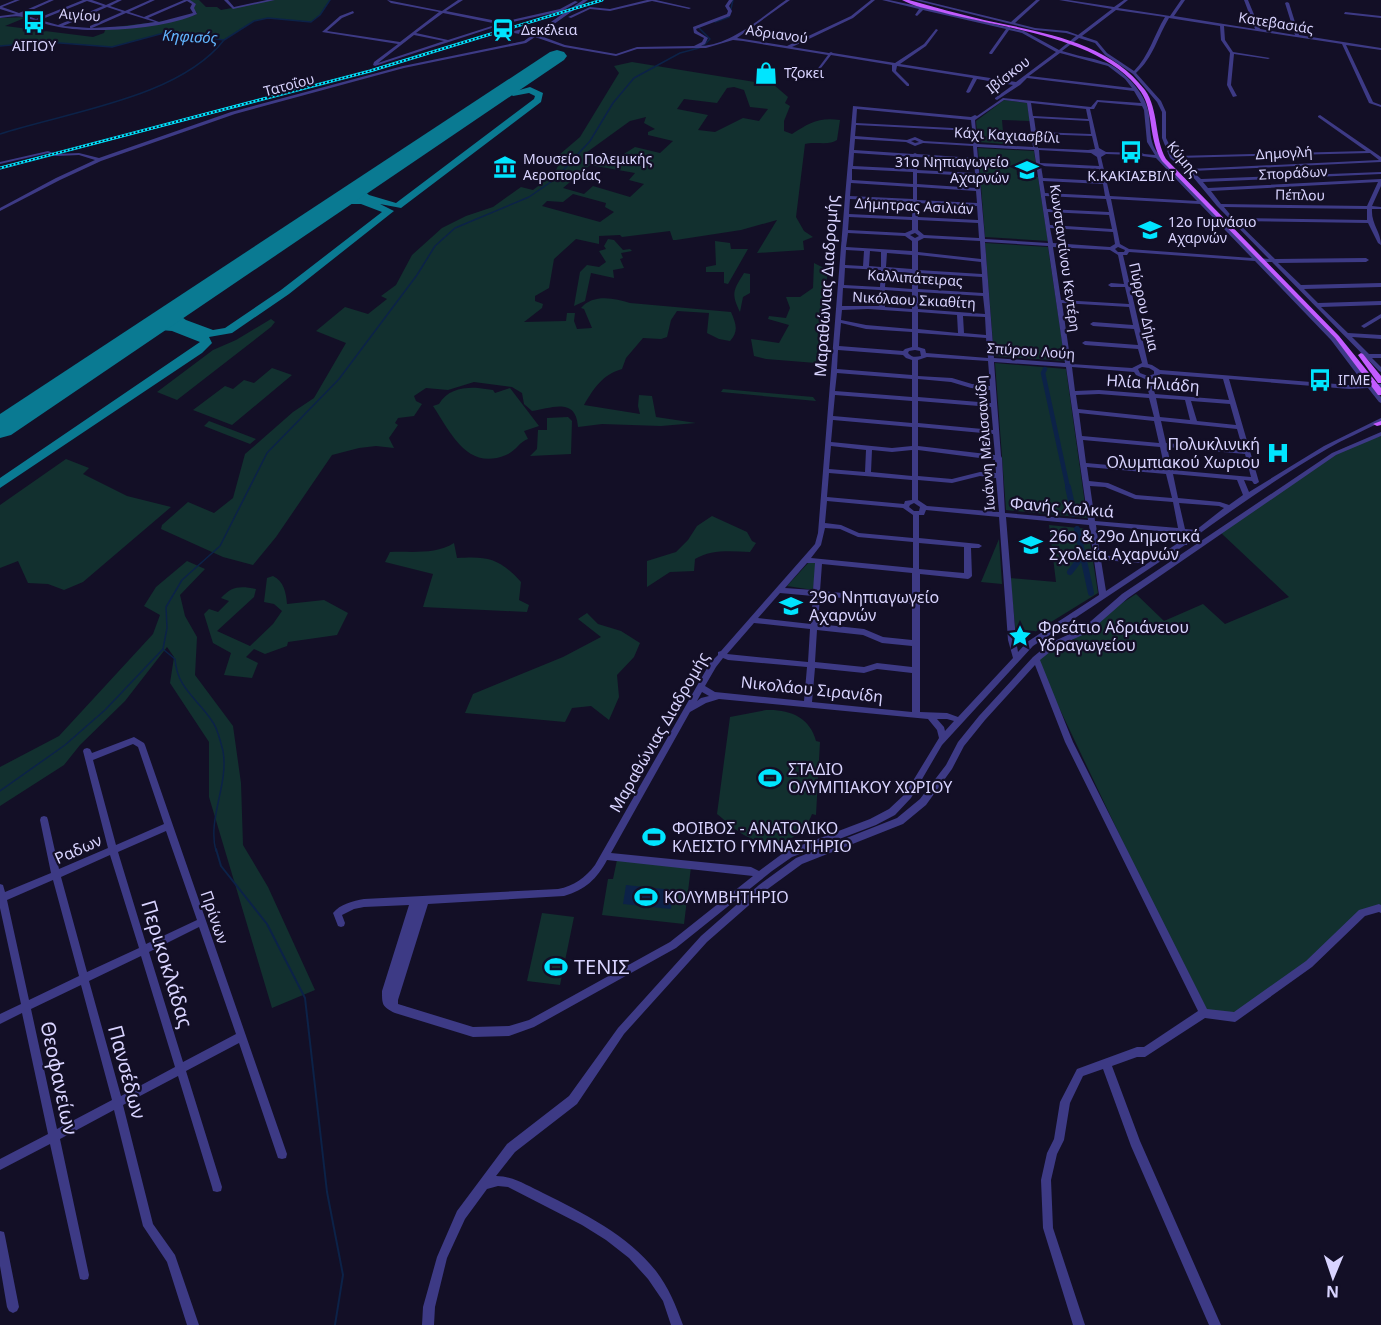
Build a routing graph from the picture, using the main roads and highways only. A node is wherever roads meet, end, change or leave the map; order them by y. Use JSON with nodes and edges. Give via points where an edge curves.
{"nodes":[{"id":1,"x":904,"y":0,"type":"edge"},
{"id":2,"x":914,"y":0,"type":"edge"},
{"id":3,"x":1071,"y":42,"type":"junction"},
{"id":4,"x":1378,"y":388,"type":"edge"}],
"edges":[{"from":1,"to":3,"type":"main road","name":"Κύμης"},
{"from":2,"to":3,"type":"main road","name":"Κύμης"},
{"from":3,"to":4,"type":"main road","name":"Κύμης","via":[[1125,68],[1148,90],[1155,104],[1165,156],[1348,349]]}]}
